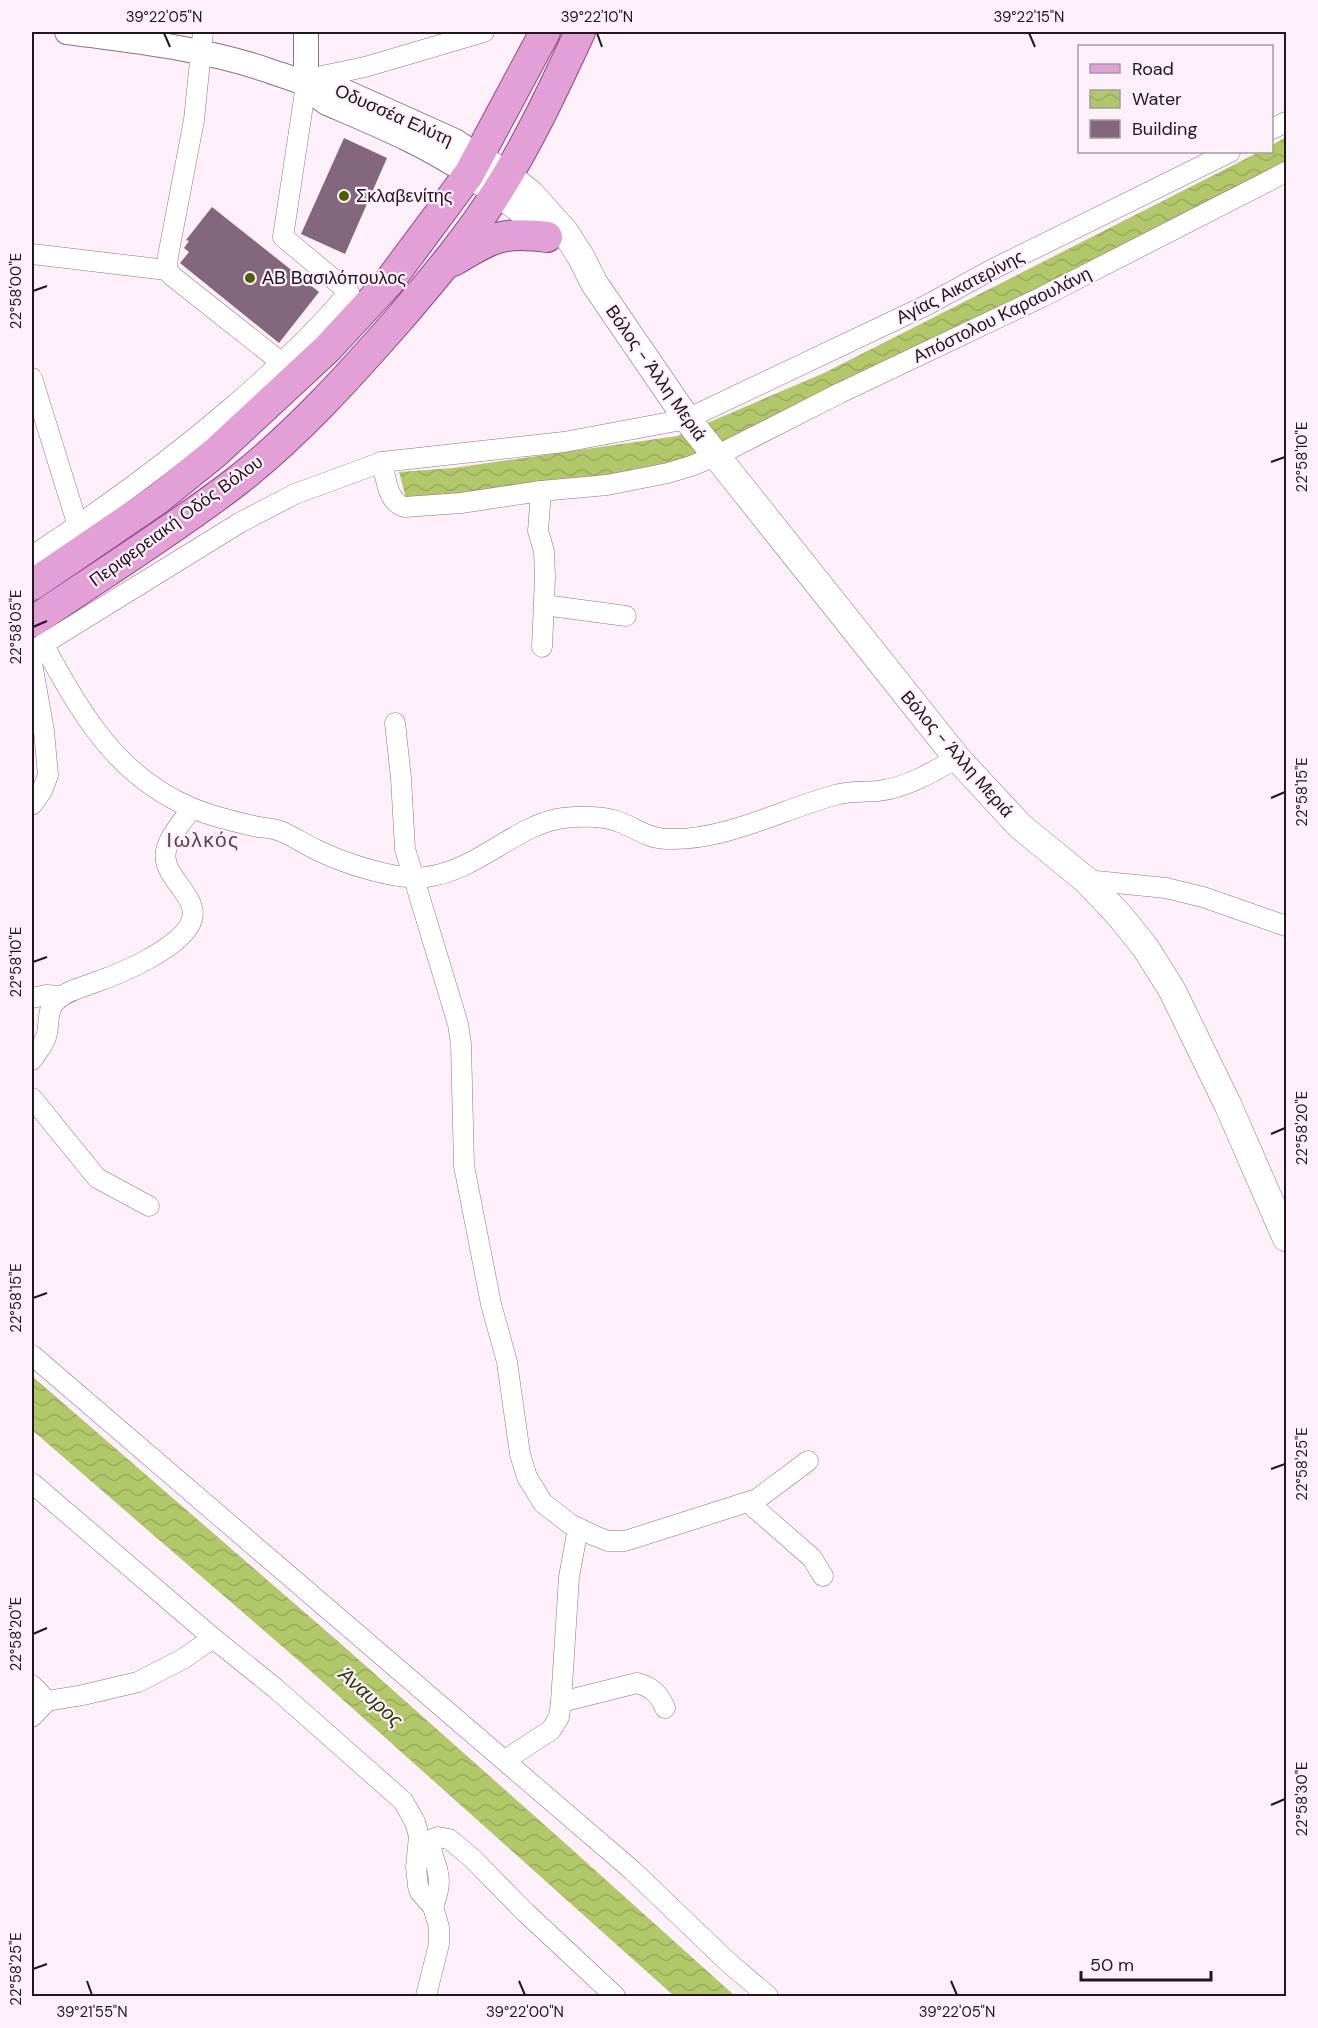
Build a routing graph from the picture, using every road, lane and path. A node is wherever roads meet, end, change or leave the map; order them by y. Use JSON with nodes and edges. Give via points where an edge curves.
{"nodes":[{"id":1,"x":67,"y":32,"type":"edge"},
{"id":2,"x":306,"y":32,"type":"edge"},
{"id":3,"x":484,"y":32,"type":"edge"},
{"id":4,"x":545,"y":32,"type":"edge"},
{"id":5,"x":580,"y":32,"type":"edge"},
{"id":6,"x":202,"y":41,"type":"edge"},
{"id":7,"x":306,"y":85,"type":"junction"},
{"id":8,"x":1287,"y":122,"type":"edge"},
{"id":9,"x":1273,"y":129,"type":"edge"},
{"id":10,"x":1228,"y":153,"type":"edge"},
{"id":11,"x":474,"y":166,"type":"junction"},
{"id":12,"x":1287,"y":172,"type":"edge"},
{"id":13,"x":502,"y":184,"type":"junction"},
{"id":14,"x":546,"y":237,"type":"junction"},
{"id":15,"x":32,"y":254,"type":"edge"},
{"id":16,"x":443,"y":267,"type":"junction"},
{"id":17,"x":167,"y":270,"type":"junction"},
{"id":18,"x":594,"y":284,"type":"junction"},
{"id":19,"x":282,"y":363,"type":"junction"},
{"id":20,"x":32,"y":378,"type":"edge"},
{"id":21,"x":687,"y":419,"type":"junction"},
{"id":22,"x":716,"y":456,"type":"junction"},
{"id":23,"x":382,"y":462,"type":"junction"},
{"id":24,"x":541,"y":491,"type":"junction"},
{"id":25,"x":78,"y":526,"type":"junction"},
{"id":26,"x":32,"y":556,"type":"edge"},
{"id":27,"x":32,"y":585,"type":"edge"},
{"id":28,"x":544,"y":605,"type":"junction"},
{"id":29,"x":626,"y":616,"type":"dead end"},
{"id":30,"x":35,"y":639,"type":"edge"},
{"id":31,"x":542,"y":647,"type":"dead end"},
{"id":32,"x":32,"y":663,"type":"edge"},
{"id":33,"x":395,"y":723,"type":"dead end"},
{"id":34,"x":957,"y":758,"type":"junction"},
{"id":35,"x":32,"y":804,"type":"edge"},
{"id":36,"x":192,"y":808,"type":"junction"},
{"id":37,"x":412,"y":878,"type":"junction"},
{"id":38,"x":1086,"y":880,"type":"junction"},
{"id":39,"x":1287,"y":926,"type":"edge"},
{"id":40,"x":62,"y":996,"type":"junction"},
{"id":41,"x":32,"y":998,"type":"edge"},
{"id":42,"x":32,"y":1060,"type":"edge"},
{"id":43,"x":32,"y":1098,"type":"edge"},
{"id":44,"x":148,"y":1206,"type":"dead end"},
{"id":45,"x":1287,"y":1238,"type":"edge"},
{"id":46,"x":32,"y":1355,"type":"edge"},
{"id":47,"x":808,"y":1461,"type":"dead end"},
{"id":48,"x":32,"y":1483,"type":"edge"},
{"id":49,"x":749,"y":1503,"type":"junction"},
{"id":50,"x":578,"y":1528,"type":"junction"},
{"id":51,"x":823,"y":1576,"type":"dead end"},
{"id":52,"x":213,"y":1638,"type":"junction"},
{"id":53,"x":32,"y":1685,"type":"edge"},
{"id":54,"x":47,"y":1701,"type":"junction"},
{"id":55,"x":561,"y":1702,"type":"junction"},
{"id":56,"x":665,"y":1708,"type":"dead end"},
{"id":57,"x":32,"y":1718,"type":"edge"},
{"id":58,"x":505,"y":1760,"type":"junction"},
{"id":59,"x":433,"y":1907,"type":"junction"},
{"id":60,"x":426,"y":1996,"type":"edge"},
{"id":61,"x":615,"y":1996,"type":"edge"},
{"id":62,"x":768,"y":1996,"type":"edge"}],
"edges":[{"from":1,"to":6,"type":"street","name":"Οδυσσέα Ελύτη"},
{"from":2,"to":7,"type":"street"},
{"from":3,"to":7,"type":"street","via":[[322,76]]},
{"from":4,"to":11,"type":"main road","name":"Περιφερειακή Οδός Βόλου"},
{"from":5,"to":13,"type":"main road","name":"Περιφερειακή Οδός Βόλου"},
{"from":6,"to":7,"type":"street","name":"Οδυσσέα Ελύτη"},
{"from":6,"to":17,"type":"street","via":[[194,120]]},
{"from":7,"to":11,"type":"street","name":"Οδυσσέα Ελύτη","via":[[327,103]]},
{"from":7,"to":19,"type":"street","via":[[283,237],[349,292]]},
{"from":8,"to":9,"type":"street"},
{"from":10,"to":21,"type":"street","name":"Αγίας Αικατερίνης","via":[[927,305]]},
{"from":11,"to":13,"type":"main road","name":"Βόλος - Άλλη Μεριά"},
{"from":11,"to":27,"type":"main road","name":"Περιφερειακή Οδός Βόλου","via":[[388,283],[328,348],[215,453],[158,499]]},
{"from":12,"to":22,"type":"street","name":"Απόστολου Καραουλάνη"},
{"from":13,"to":14,"type":"main road","name":"Βόλος - Άλλη Μεριά"},
{"from":13,"to":16,"type":"main road","name":"Περιφερειακή Οδός Βόλου"},
{"from":13,"to":18,"type":"main road","name":"Βόλος - Άλλη Μεριά","via":[[539,202],[566,232]]},
{"from":14,"to":16,"type":"main road","via":[[492,238]]},
{"from":14,"to":18,"type":"main road","name":"Βόλος - Άλλη Μεριά"},
{"from":15,"to":17,"type":"street"},
{"from":16,"to":30,"type":"main road","name":"Περιφερειακή Οδός Βόλου","via":[[356,368],[270,453],[151,543]]},
{"from":17,"to":19,"type":"street"},
{"from":18,"to":21,"type":"main road","name":"Βόλος - Άλλη Μεριά"},
{"from":19,"to":25,"type":"street","via":[[182,449]]},
{"from":20,"to":25,"type":"street"},
{"from":21,"to":22,"type":"main road","name":"Βόλος - Άλλη Μεριά"},
{"from":21,"to":23,"type":"street","name":"Αγίας Αικατερίνης","via":[[564,442]]},
{"from":22,"to":24,"type":"street","name":"Απόστολου Καραουλάνη","via":[[668,473],[607,485]]},
{"from":22,"to":34,"type":"main road","name":"Βόλος - Άλλη Μεριά"},
{"from":23,"to":24,"type":"street","name":"Απόστολου Καραουλάνη","via":[[393,500],[403,507]]},
{"from":23,"to":30,"type":"street","name":"Αγίας Αικατερίνης","via":[[277,503]]},
{"from":24,"to":28,"type":"street","via":[[538,531],[544,551]]},
{"from":25,"to":26,"type":"street"},
{"from":28,"to":29,"type":"street"},
{"from":28,"to":31,"type":"street"},
{"from":30,"to":36,"type":"street","via":[[98,734],[122,762],[154,789]]},
{"from":32,"to":35,"type":"street","via":[[48,775]]},
{"from":33,"to":37,"type":"street","via":[[404,842]]},
{"from":34,"to":37,"type":"street","via":[[895,786],[835,795],[704,837],[663,839],[607,819],[556,819],[456,868]]},
{"from":34,"to":38,"type":"main road","name":"Βόλος - Άλλη Μεριά","via":[[1020,826]]},
{"from":36,"to":37,"type":"street","via":[[277,830],[330,856]]},
{"from":36,"to":40,"type":"street","via":[[168,844],[165,857],[193,909],[189,926],[173,942],[128,970]]},
{"from":37,"to":50,"type":"street","via":[[458,1024],[464,1166],[491,1304],[507,1362],[520,1454],[527,1477],[543,1503]]},
{"from":38,"to":39,"type":"street","via":[[1166,888]]},
{"from":38,"to":45,"type":"main road","name":"Βόλος - Άλλη Μεριά","via":[[1145,947],[1172,990]]},
{"from":40,"to":41,"type":"street"},
{"from":40,"to":42,"type":"street","via":[[50,1009],[46,1038]]},
{"from":43,"to":44,"type":"street","via":[[97,1178]]},
{"from":46,"to":58,"type":"street"},
{"from":47,"to":49,"type":"street"},
{"from":48,"to":52,"type":"street"},
{"from":49,"to":50,"type":"street","via":[[620,1542]]},
{"from":49,"to":51,"type":"street","via":[[812,1558]]},
{"from":50,"to":55,"type":"street","via":[[569,1576]]},
{"from":52,"to":54,"type":"street","via":[[138,1682]]},
{"from":52,"to":59,"type":"street","via":[[403,1801],[419,1836],[418,1886]]},
{"from":53,"to":54,"type":"street"},
{"from":54,"to":57,"type":"street"},
{"from":55,"to":56,"type":"street","via":[[637,1683],[657,1693]]},
{"from":55,"to":58,"type":"street","via":[[559,1717],[551,1730]]},
{"from":58,"to":62,"type":"street"},
{"from":59,"to":60,"type":"street","via":[[440,1936]]},
{"from":59,"to":61,"type":"street","via":[[439,1876],[430,1846],[433,1839],[444,1837],[472,1858]]}]}
